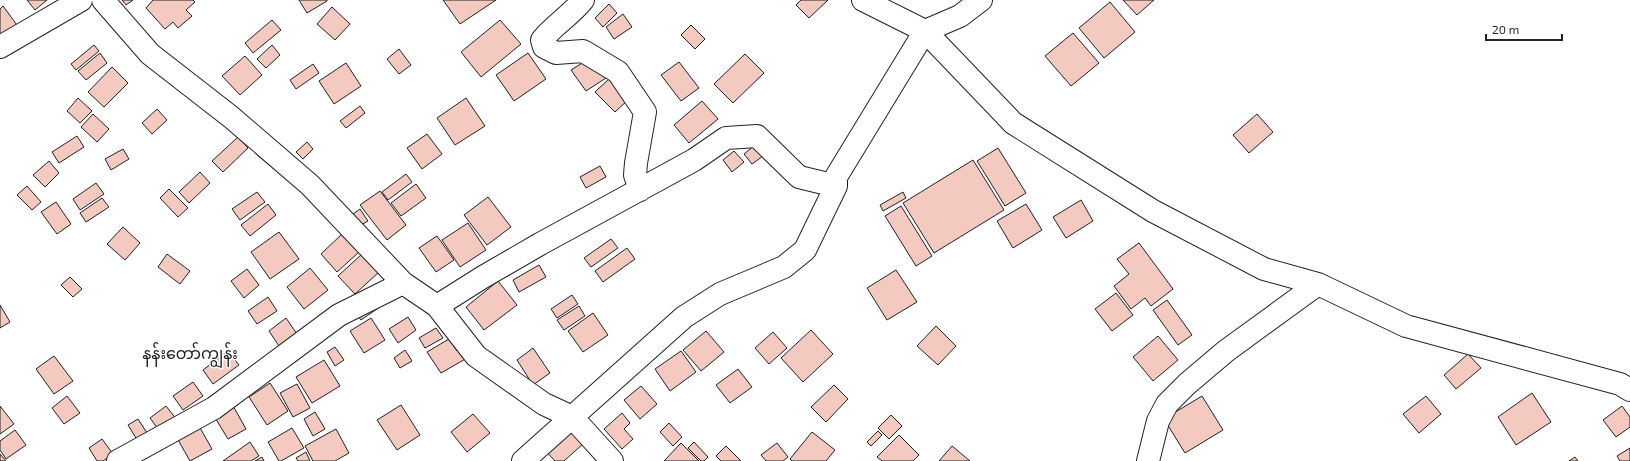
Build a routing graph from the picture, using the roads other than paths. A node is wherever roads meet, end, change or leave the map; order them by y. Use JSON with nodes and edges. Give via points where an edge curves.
{"nodes":[{"id":1,"x":81,"y":0,"type":"edge"},
{"id":2,"x":103,"y":0,"type":"edge"},
{"id":3,"x":583,"y":0,"type":"edge"},
{"id":4,"x":863,"y":0,"type":"edge"},
{"id":5,"x":981,"y":0,"type":"edge"},
{"id":6,"x":925,"y":31,"type":"junction"},
{"id":7,"x":0,"y":46,"type":"edge"},
{"id":8,"x":836,"y":186,"type":"junction"},
{"id":9,"x":640,"y":190,"type":"junction"},
{"id":10,"x":403,"y":283,"type":"junction"},
{"id":11,"x":1318,"y":284,"type":"junction"},
{"id":12,"x":437,"y":306,"type":"junction"},
{"id":13,"x":1630,"y":390,"type":"edge"},
{"id":14,"x":572,"y":417,"type":"junction"},
{"id":15,"x":118,"y":461,"type":"edge"},
{"id":16,"x":523,"y":461,"type":"edge"},
{"id":17,"x":612,"y":461,"type":"edge"},
{"id":18,"x":1148,"y":461,"type":"edge"}],
"edges":[{"from":1,"to":7,"type":"street"},
{"from":2,"to":10,"type":"street","via":[[150,54],[310,185]]},
{"from":3,"to":9,"type":"street","via":[[546,35],[542,40],[544,47],[556,53],[583,51],[618,72],[645,112],[635,175]]},
{"from":4,"to":6,"type":"street"},
{"from":5,"to":6,"type":"street","via":[[960,16]]},
{"from":6,"to":8,"type":"street","via":[[836,177]]},
{"from":6,"to":11,"type":"street","via":[[1013,123],[1153,211],[1264,270]]},
{"from":8,"to":9,"type":"street","via":[[799,177],[757,136],[726,138],[694,160]]},
{"from":8,"to":14,"type":"street","via":[[805,250],[784,267],[720,294],[684,317]]},
{"from":9,"to":12,"type":"street","via":[[534,247]]},
{"from":10,"to":12,"type":"street"},
{"from":10,"to":15,"type":"street","via":[[339,315],[214,408]]},
{"from":11,"to":13,"type":"street","via":[[1406,326],[1620,384]]},
{"from":11,"to":18,"type":"street","via":[[1226,351],[1167,404],[1158,421]]},
{"from":12,"to":14,"type":"street","via":[[476,356],[544,404]]},
{"from":14,"to":16,"type":"street"},
{"from":14,"to":17,"type":"street"}]}
